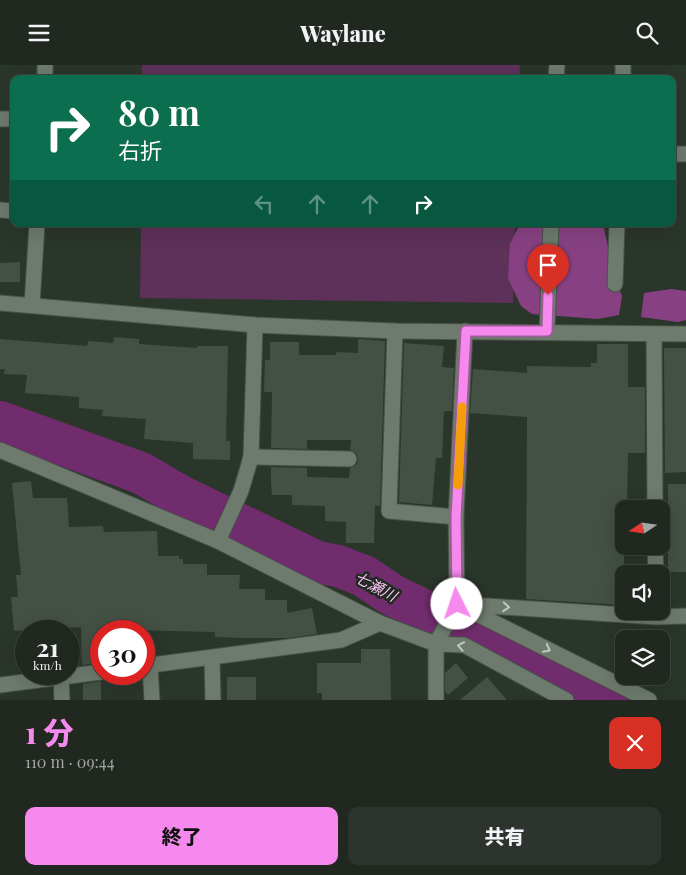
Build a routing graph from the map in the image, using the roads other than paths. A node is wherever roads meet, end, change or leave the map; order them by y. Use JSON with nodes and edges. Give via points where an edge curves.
{"nodes":[{"id":1,"x":37,"y":227,"type":"edge"},
{"id":2,"x":551,"y":227,"type":"edge"},
{"id":3,"x":617,"y":227,"type":"edge"},
{"id":4,"x":615,"y":284,"type":"dead end"},
{"id":5,"x":0,"y":303,"type":"edge"},
{"id":6,"x":32,"y":305,"type":"junction"},
{"id":7,"x":255,"y":325,"type":"junction"},
{"id":8,"x":395,"y":331,"type":"junction"},
{"id":9,"x":466,"y":331,"type":"junction"},
{"id":10,"x":547,"y":331,"type":"junction"},
{"id":11,"x":654,"y":334,"type":"junction"},
{"id":12,"x":686,"y":334,"type":"edge"},
{"id":13,"x":0,"y":450,"type":"edge"},
{"id":14,"x":251,"y":457,"type":"junction"},
{"id":15,"x":349,"y":459,"type":"dead end"},
{"id":16,"x":655,"y":500,"type":"edge"},
{"id":17,"x":456,"y":517,"type":"junction"},
{"id":18,"x":221,"y":534,"type":"junction"},
{"id":19,"x":455,"y":607,"type":"junction"},
{"id":20,"x":615,"y":613,"type":"edge"},
{"id":21,"x":670,"y":615,"type":"edge"},
{"id":22,"x":686,"y":616,"type":"edge"},
{"id":23,"x":380,"y":623,"type":"junction"},
{"id":24,"x":436,"y":644,"type":"junction"},
{"id":25,"x":212,"y":658,"type":"junction"},
{"id":26,"x":155,"y":665,"type":"edge"},
{"id":27,"x":15,"y":683,"type":"edge"},
{"id":28,"x":0,"y":685,"type":"edge"},
{"id":29,"x":61,"y":685,"type":"edge"},
{"id":30,"x":150,"y":685,"type":"edge"},
{"id":31,"x":62,"y":700,"type":"edge"},
{"id":32,"x":152,"y":700,"type":"edge"},
{"id":33,"x":213,"y":700,"type":"edge"},
{"id":34,"x":436,"y":700,"type":"edge"},
{"id":35,"x":566,"y":700,"type":"edge"},
{"id":36,"x":649,"y":700,"type":"edge"}],
"edges":[{"from":1,"to":6,"type":"street"},
{"from":2,"to":10,"type":"street"},
{"from":3,"to":4,"type":"street"},
{"from":5,"to":6,"type":"street"},
{"from":6,"to":7,"type":"street"},
{"from":7,"to":8,"type":"street"},
{"from":7,"to":14,"type":"street"},
{"from":8,"to":9,"type":"street"},
{"from":8,"to":17,"type":"street","via":[[389,511]]},
{"from":9,"to":10,"type":"street"},
{"from":9,"to":17,"type":"street"},
{"from":10,"to":11,"type":"street"},
{"from":11,"to":12,"type":"street"},
{"from":11,"to":16,"type":"street"},
{"from":13,"to":18,"type":"street"},
{"from":14,"to":15,"type":"street"},
{"from":14,"to":18,"type":"street","via":[[241,491]]},
{"from":17,"to":19,"type":"street"},
{"from":18,"to":23,"type":"street"},
{"from":19,"to":20,"type":"street","one_way":true},
{"from":19,"to":24,"type":"street"},
{"from":19,"to":36,"type":"street","one_way":true},
{"from":21,"to":22,"type":"street"},
{"from":23,"to":24,"type":"street"},
{"from":23,"to":25,"type":"street","via":[[341,640]]},
{"from":24,"to":34,"type":"street"},
{"from":35,"to":24,"type":"street","one_way":true,"via":[[464,645]]},
{"from":25,"to":26,"type":"street"},
{"from":25,"to":33,"type":"street"},
{"from":27,"to":28,"type":"street"},
{"from":29,"to":31,"type":"street"},
{"from":30,"to":32,"type":"street"}]}
